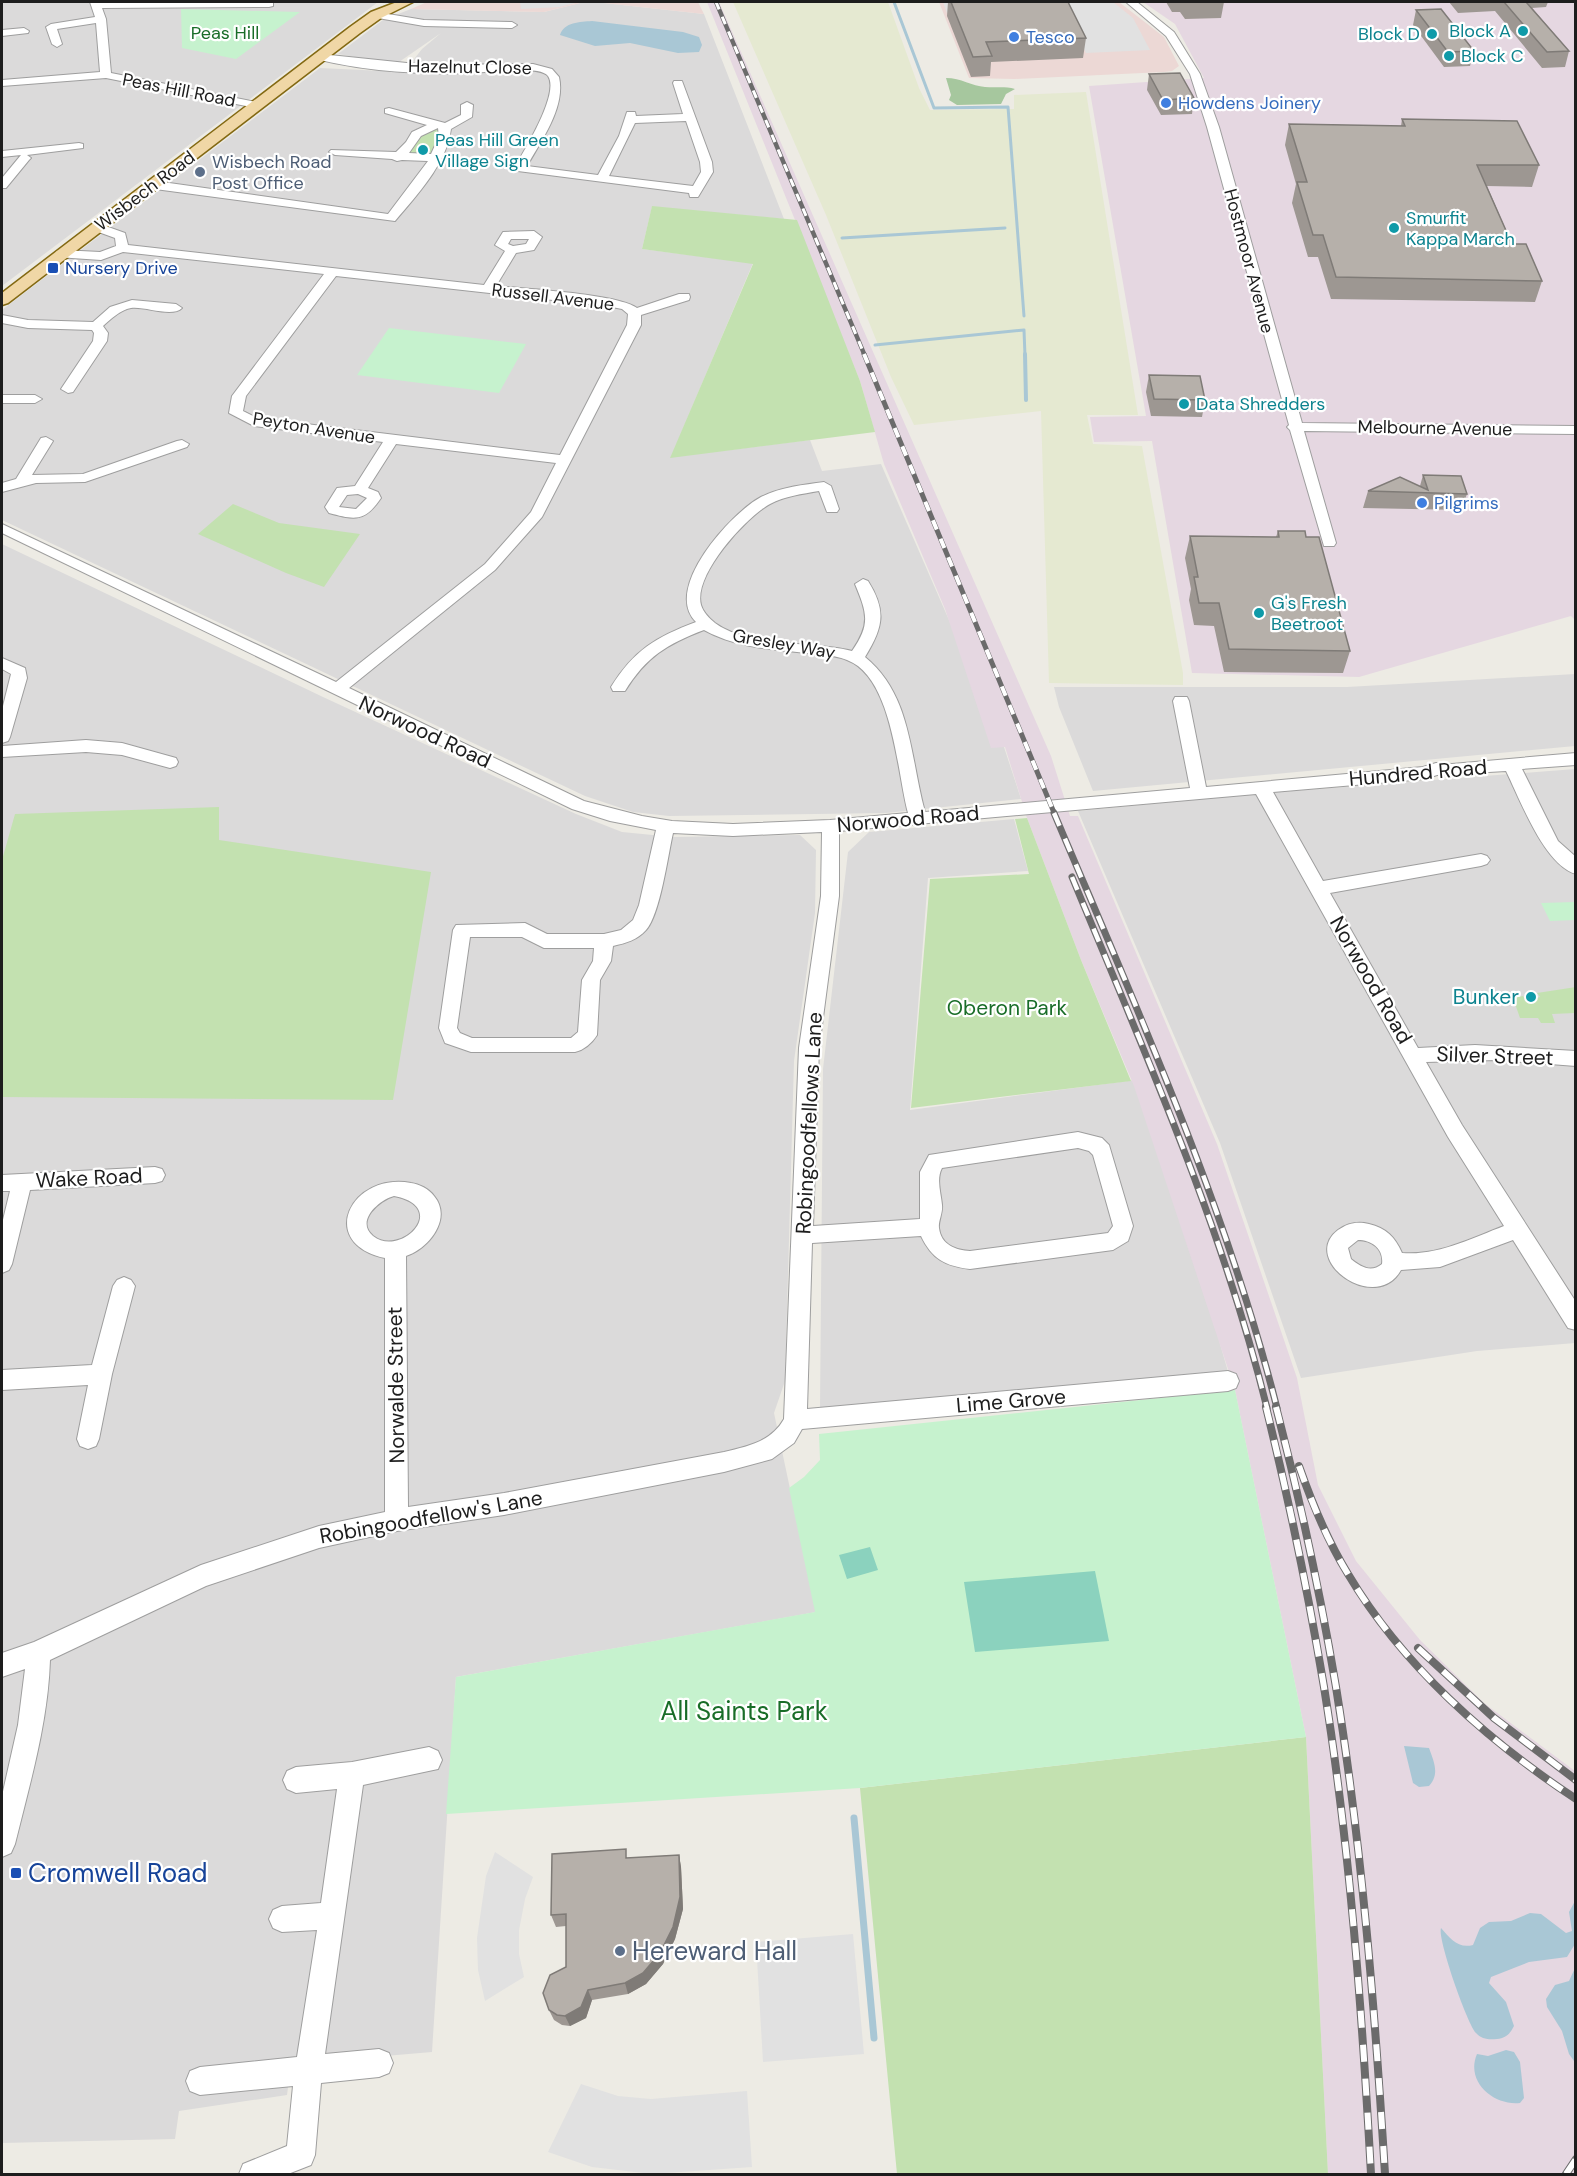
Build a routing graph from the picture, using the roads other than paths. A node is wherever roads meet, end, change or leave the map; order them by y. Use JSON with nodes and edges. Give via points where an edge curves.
{"nodes":[{"id":1,"x":247,"y":2,"type":"edge"},
{"id":2,"x":407,"y":2,"type":"edge"},
{"id":3,"x":1131,"y":2,"type":"edge"},
{"id":4,"x":96,"y":3,"type":"edge"},
{"id":5,"x":269,"y":4,"type":"dead end"},
{"id":6,"x":376,"y":15,"type":"junction"},
{"id":7,"x":101,"y":19,"type":"junction"},
{"id":8,"x":512,"y":25,"type":"dead end"},
{"id":9,"x":24,"y":31,"type":"dead end"},
{"id":10,"x":2,"y":33,"type":"edge"},
{"id":11,"x":57,"y":44,"type":"dead end"},
{"id":12,"x":320,"y":57,"type":"junction"},
{"id":13,"x":106,"y":75,"type":"junction"},
{"id":14,"x":2,"y":83,"type":"edge"},
{"id":15,"x":678,"y":83,"type":"dead end"},
{"id":16,"x":256,"y":105,"type":"junction"},
{"id":17,"x":467,"y":105,"type":"dead end"},
{"id":18,"x":389,"y":111,"type":"dead end"},
{"id":19,"x":689,"y":117,"type":"junction"},
{"id":20,"x":442,"y":125,"type":"junction"},
{"id":21,"x":79,"y":146,"type":"dead end"},
{"id":22,"x":335,"y":152,"type":"dead end"},
{"id":23,"x":2,"y":154,"type":"edge"},
{"id":24,"x":25,"y":158,"type":"dead end"},
{"id":25,"x":397,"y":158,"type":"junction"},
{"id":26,"x":433,"y":158,"type":"junction"},
{"id":27,"x":602,"y":178,"type":"junction"},
{"id":28,"x":2,"y":185,"type":"edge"},
{"id":29,"x":155,"y":185,"type":"junction"},
{"id":30,"x":97,"y":227,"type":"junction"},
{"id":31,"x":122,"y":248,"type":"junction"},
{"id":32,"x":512,"y":250,"type":"dead end"},
{"id":33,"x":62,"y":254,"type":"junction"},
{"id":34,"x":333,"y":271,"type":"junction"},
{"id":35,"x":488,"y":289,"type":"junction"},
{"id":36,"x":684,"y":297,"type":"dead end"},
{"id":37,"x":2,"y":300,"type":"edge"},
{"id":38,"x":176,"y":308,"type":"dead end"},
{"id":39,"x":635,"y":313,"type":"junction"},
{"id":40,"x":2,"y":319,"type":"edge"},
{"id":41,"x":96,"y":326,"type":"junction"},
{"id":42,"x":68,"y":389,"type":"dead end"},
{"id":43,"x":2,"y":399,"type":"edge"},
{"id":44,"x":35,"y":399,"type":"dead end"},
{"id":45,"x":1294,"y":427,"type":"junction"},
{"id":46,"x":1575,"y":430,"type":"edge"},
{"id":47,"x":392,"y":439,"type":"junction"},
{"id":48,"x":46,"y":441,"type":"dead end"},
{"id":49,"x":182,"y":444,"type":"dead end"},
{"id":50,"x":566,"y":460,"type":"junction"},
{"id":51,"x":21,"y":482,"type":"junction"},
{"id":52,"x":2,"y":488,"type":"edge"},
{"id":53,"x":360,"y":490,"type":"dead end"},
{"id":54,"x":832,"y":509,"type":"dead end"},
{"id":55,"x":2,"y":528,"type":"edge"},
{"id":56,"x":1329,"y":543,"type":"dead end"},
{"id":57,"x":863,"y":584,"type":"dead end"},
{"id":58,"x":705,"y":624,"type":"junction"},
{"id":59,"x":856,"y":658,"type":"junction"},
{"id":60,"x":2,"y":663,"type":"edge"},
{"id":61,"x":619,"y":687,"type":"dead end"},
{"id":62,"x":336,"y":690,"type":"junction"},
{"id":63,"x":1181,"y":700,"type":"dead end"},
{"id":64,"x":2,"y":736,"type":"edge"},
{"id":65,"x":2,"y":752,"type":"edge"},
{"id":66,"x":1575,"y":759,"type":"edge"},
{"id":67,"x":170,"y":762,"type":"dead end"},
{"id":68,"x":1511,"y":765,"type":"junction"},
{"id":69,"x":1261,"y":787,"type":"junction"},
{"id":70,"x":1199,"y":793,"type":"junction"},
{"id":71,"x":918,"y":819,"type":"junction"},
{"id":72,"x":830,"y":826,"type":"junction"},
{"id":73,"x":665,"y":828,"type":"junction"},
{"id":74,"x":1481,"y":860,"type":"dead end"},
{"id":75,"x":1575,"y":868,"type":"edge"},
{"id":76,"x":1319,"y":888,"type":"junction"},
{"id":77,"x":604,"y":941,"type":"junction"},
{"id":78,"x":1415,"y":1056,"type":"junction"},
{"id":79,"x":1575,"y":1059,"type":"edge"},
{"id":80,"x":155,"y":1175,"type":"dead end"},
{"id":81,"x":22,"y":1182,"type":"junction"},
{"id":82,"x":2,"y":1183,"type":"edge"},
{"id":83,"x":928,"y":1227,"type":"junction"},
{"id":84,"x":1516,"y":1230,"type":"junction"},
{"id":85,"x":803,"y":1235,"type":"junction"},
{"id":86,"x":395,"y":1250,"type":"dead end"},
{"id":87,"x":1394,"y":1261,"type":"dead end"},
{"id":88,"x":2,"y":1264,"type":"edge"},
{"id":89,"x":124,"y":1286,"type":"dead end"},
{"id":90,"x":1575,"y":1321,"type":"edge"},
{"id":91,"x":101,"y":1374,"type":"junction"},
{"id":92,"x":2,"y":1380,"type":"edge"},
{"id":93,"x":1228,"y":1381,"type":"dead end"},
{"id":94,"x":795,"y":1420,"type":"junction"},
{"id":95,"x":88,"y":1439,"type":"dead end"},
{"id":96,"x":397,"y":1520,"type":"junction"},
{"id":97,"x":38,"y":1653,"type":"junction"},
{"id":98,"x":2,"y":1665,"type":"edge"},
{"id":99,"x":429,"y":1760,"type":"dead end"},
{"id":100,"x":352,"y":1775,"type":"junction"},
{"id":101,"x":296,"y":1780,"type":"dead end"},
{"id":102,"x":2,"y":1844,"type":"edge"},
{"id":103,"x":333,"y":1916,"type":"junction"},
{"id":104,"x":282,"y":1919,"type":"dead end"},
{"id":105,"x":379,"y":2064,"type":"dead end"},
{"id":106,"x":309,"y":2071,"type":"junction"},
{"id":107,"x":200,"y":2081,"type":"dead end"},
{"id":108,"x":253,"y":2175,"type":"edge"}],
"edges":[{"from":1,"to":4,"type":"street"},
{"from":1,"to":5,"type":"street"},
{"from":2,"to":6,"type":"main road","name":"Wisbech Road"},
{"from":3,"to":45,"type":"street","name":"Hostmoor Avenue","via":[[1170,34],[1196,75]]},
{"from":4,"to":7,"type":"street","name":"Peas Hill Road"},
{"from":6,"to":8,"type":"street","via":[[424,23]]},
{"from":6,"to":12,"type":"main road","name":"Wisbech Road"},
{"from":7,"to":11,"type":"street","via":[[49,22]]},
{"from":7,"to":13,"type":"street","name":"Peas Hill Road"},
{"from":9,"to":10,"type":"street"},
{"from":12,"to":16,"type":"main road","name":"Wisbech Road"},
{"from":12,"to":27,"type":"street","name":"Hazelnut Close","via":[[369,65],[546,70],[556,82],[547,119],[517,169]]},
{"from":13,"to":14,"type":"street"},
{"from":13,"to":16,"type":"street","name":"Peas Hill Road"},
{"from":15,"to":19,"type":"street"},
{"from":16,"to":29,"type":"main road","name":"Wisbech Road"},
{"from":17,"to":20,"type":"street","via":[[466,117]]},
{"from":18,"to":20,"type":"street"},
{"from":19,"to":27,"type":"street","via":[[631,117]]},
{"from":19,"to":27,"type":"street","via":[[707,172],[695,192]]},
{"from":20,"to":25,"type":"street","via":[[416,134]]},
{"from":20,"to":26,"type":"street","via":[[442,143]]},
{"from":21,"to":23,"type":"street"},
{"from":22,"to":25,"type":"street"},
{"from":24,"to":28,"type":"street"},
{"from":25,"to":26,"type":"street"},
{"from":26,"to":29,"type":"street","via":[[412,195],[391,218]]},
{"from":29,"to":30,"type":"main road","name":"Wisbech Road"},
{"from":30,"to":31,"type":"street","via":[[121,236]]},
{"from":30,"to":33,"type":"main road","name":"Wisbech Road"},
{"from":31,"to":33,"type":"street","name":"Russell Avenue","via":[[101,256]]},
{"from":31,"to":34,"type":"street","name":"Russell Avenue"},
{"from":32,"to":35,"type":"street"},
{"from":33,"to":37,"type":"main road","name":"Wisbech Road"},
{"from":34,"to":35,"type":"street","name":"Russell Avenue"},
{"from":34,"to":47,"type":"street","name":"Peyton Avenue","via":[[239,396],[236,413],[254,422]]},
{"from":35,"to":39,"type":"street","name":"Russell Avenue","via":[[607,302],[626,306]]},
{"from":36,"to":39,"type":"street"},
{"from":38,"to":41,"type":"street","via":[[120,306]]},
{"from":39,"to":50,"type":"street","name":"Russell Avenue","via":[[634,325]]},
{"from":40,"to":41,"type":"street","via":[[28,324]]},
{"from":41,"to":42,"type":"street","via":[[101,333],[100,341]]},
{"from":43,"to":44,"type":"street"},
{"from":45,"to":46,"type":"street","name":"Melbourne Avenue"},
{"from":45,"to":56,"type":"street","name":"Hostmoor Avenue"},
{"from":47,"to":50,"type":"street","name":"Peyton Avenue"},
{"from":47,"to":53,"type":"street"},
{"from":48,"to":51,"type":"street"},
{"from":49,"to":51,"type":"street","via":[[85,478]]},
{"from":50,"to":62,"type":"street","name":"Russell Avenue","via":[[537,514],[490,567]]},
{"from":51,"to":52,"type":"street"},
{"from":54,"to":58,"type":"street","name":"Gresley Way","via":[[824,486],[771,496],[748,511],[707,561],[694,585],[695,611]]},
{"from":55,"to":62,"type":"street","name":"Norwood Road"},
{"from":57,"to":59,"type":"street","via":[[876,618],[874,630]]},
{"from":58,"to":59,"type":"street","name":"Gresley Way","via":[[752,643],[797,645]]},
{"from":58,"to":61,"type":"street","via":[[666,639],[643,654]]},
{"from":59,"to":71,"type":"street","name":"Gresley Way","via":[[880,681],[892,700]]},
{"from":60,"to":64,"type":"street","via":[[19,672]]},
{"from":62,"to":73,"type":"street","name":"Norwood Road","via":[[578,806]]},
{"from":63,"to":70,"type":"street"},
{"from":65,"to":67,"type":"street","via":[[86,746],[122,749]]},
{"from":66,"to":68,"type":"street","name":"Hundred Road"},
{"from":68,"to":69,"type":"street","name":"Hundred Road"},
{"from":68,"to":75,"type":"street","via":[[1551,844]]},
{"from":69,"to":70,"type":"street","name":"Norwood Road"},
{"from":69,"to":76,"type":"street","name":"Norwood Road"},
{"from":70,"to":71,"type":"street","name":"Norwood Road"},
{"from":71,"to":72,"type":"street","name":"Norwood Road"},
{"from":72,"to":73,"type":"street","name":"Norwood Road","via":[[721,831]]},
{"from":72,"to":85,"type":"street","name":"Robingoodfellows Lane","via":[[830,896],[808,1048]]},
{"from":73,"to":77,"type":"street","via":[[641,924],[627,936]]},
{"from":74,"to":76,"type":"street"},
{"from":76,"to":78,"type":"street","name":"Norwood Road"},
{"from":77,"to":77,"type":"street","via":[[602,961],[591,980],[587,1035],[575,1045],[471,1045],[452,1038],[448,1028],[462,930],[525,930],[544,941]]},
{"from":78,"to":79,"type":"street","name":"Silver Street","via":[[1506,1053]]},
{"from":78,"to":84,"type":"street","name":"Norwood Road","via":[[1455,1131]]},
{"from":80,"to":81,"type":"street","name":"Wake Road"},
{"from":81,"to":82,"type":"street","name":"Wake Road"},
{"from":81,"to":88,"type":"street","name":"Wake Road"},
{"from":83,"to":83,"type":"street","via":[[932,1213],[930,1166],[936,1161],[1078,1140],[1095,1144],[1102,1151],[1123,1226],[1121,1235],[1113,1241],[970,1260],[943,1253],[933,1242]]},
{"from":83,"to":85,"type":"street"},
{"from":84,"to":87,"type":"street","via":[[1428,1262]]},
{"from":84,"to":90,"type":"street","name":"Norwood Road"},
{"from":85,"to":94,"type":"street","name":"Robingoodfellows Lane"},
{"from":86,"to":96,"type":"street","name":"Norwalde Street"},
{"from":89,"to":91,"type":"street"},
{"from":91,"to":92,"type":"street"},
{"from":91,"to":95,"type":"street"},
{"from":93,"to":94,"type":"street","name":"Lime Grove"},
{"from":94,"to":96,"type":"street","name":"Robingoodfellow's Lane","via":[[786,1436],[764,1452],[504,1504]]},
{"from":96,"to":97,"type":"street","name":"Robingoodfellow's Lane","via":[[319,1536],[201,1576]]},
{"from":97,"to":98,"type":"street","name":"Robingoodfellow's Lane"},
{"from":97,"to":102,"type":"street","via":[[32,1721]]},
{"from":99,"to":100,"type":"street"},
{"from":100,"to":101,"type":"street"},
{"from":100,"to":103,"type":"street"},
{"from":103,"to":104,"type":"street"},
{"from":103,"to":106,"type":"street"},
{"from":105,"to":106,"type":"street"},
{"from":106,"to":107,"type":"street"},
{"from":106,"to":108,"type":"street","via":[[301,2155]]}]}
